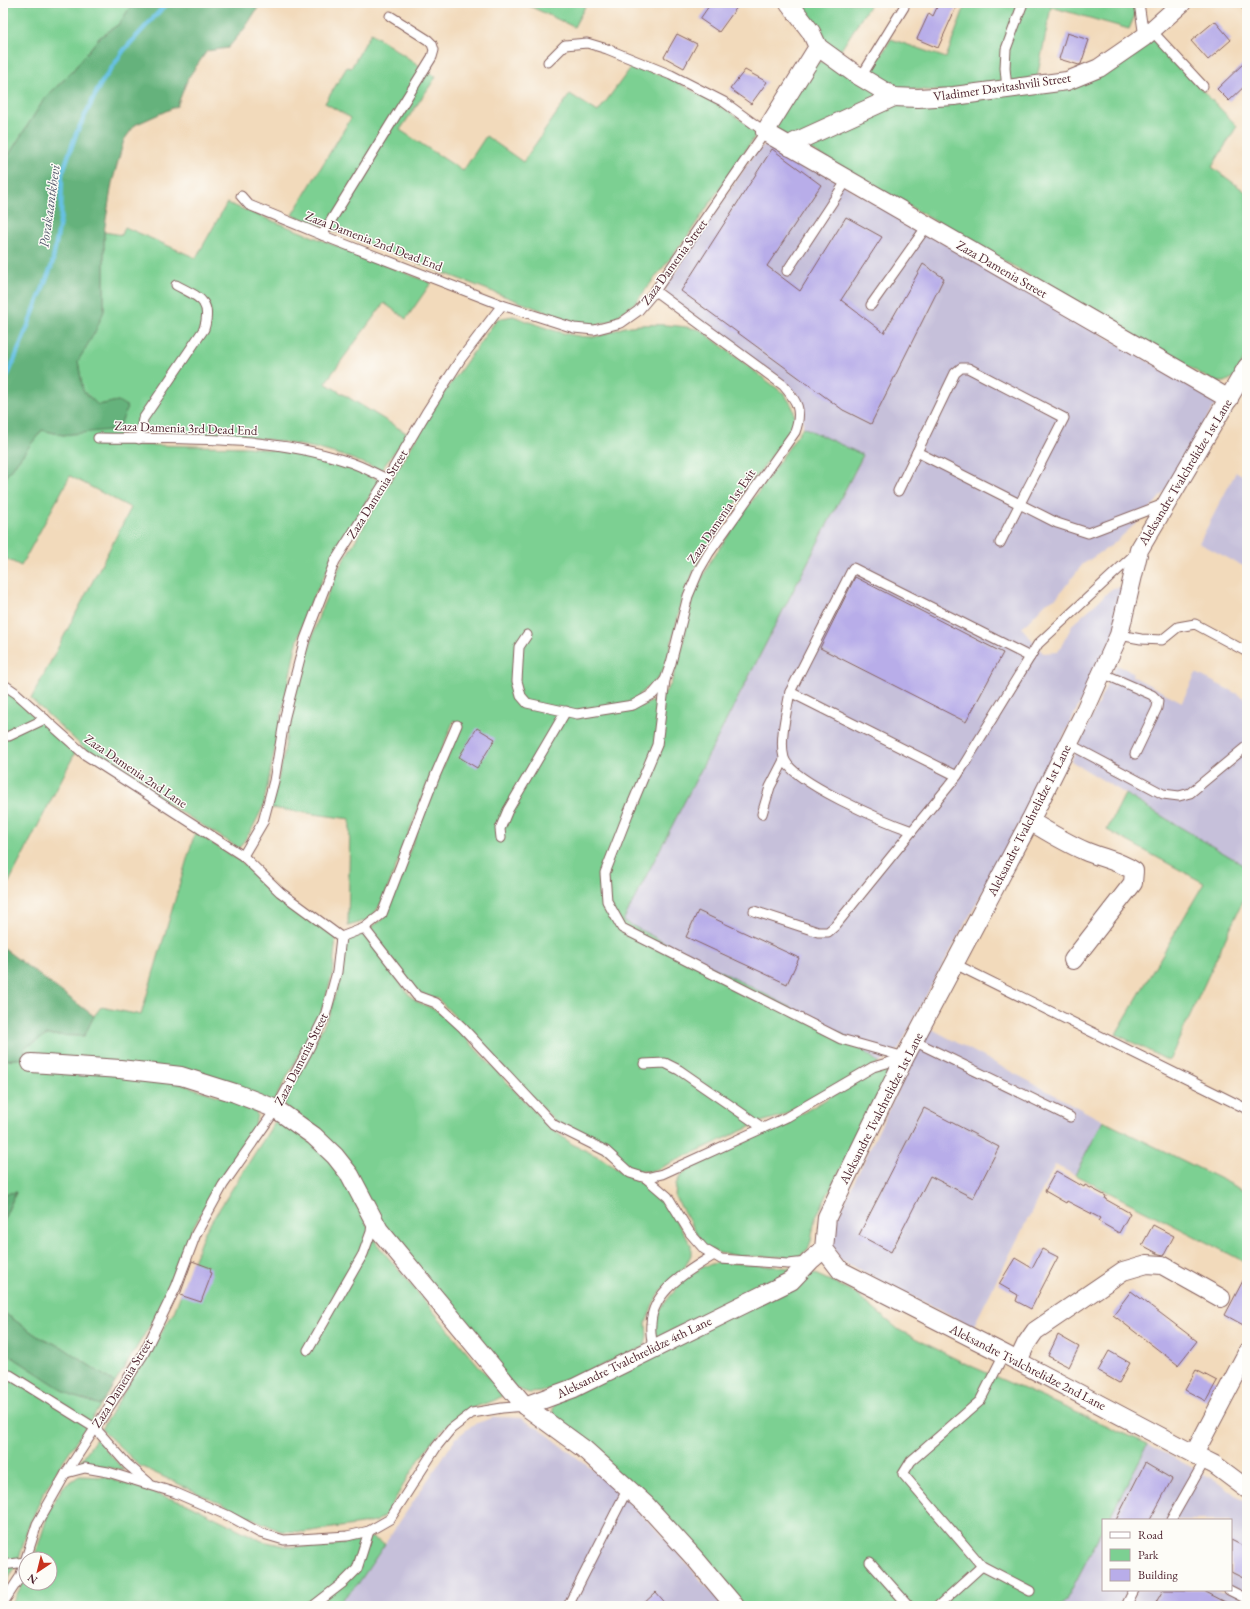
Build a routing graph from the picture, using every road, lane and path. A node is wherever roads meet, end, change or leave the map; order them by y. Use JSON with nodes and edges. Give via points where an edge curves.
{"nodes":[{"id":1,"x":789,"y":3,"type":"edge"},
{"id":2,"x":1023,"y":3,"type":"edge"},
{"id":3,"x":1139,"y":3,"type":"edge"},
{"id":4,"x":1182,"y":3,"type":"edge"},
{"id":5,"x":1244,"y":3,"type":"edge"},
{"id":6,"x":1247,"y":6,"type":"edge"},
{"id":7,"x":904,"y":7,"type":"dead end"},
{"id":8,"x":390,"y":16,"type":"dead end"},
{"id":9,"x":1148,"y":34,"type":"junction"},
{"id":10,"x":818,"y":47,"type":"junction"},
{"id":11,"x":548,"y":62,"type":"dead end"},
{"id":12,"x":861,"y":77,"type":"junction"},
{"id":13,"x":1203,"y":86,"type":"dead end"},
{"id":14,"x":1007,"y":88,"type":"junction"},
{"id":15,"x":894,"y":97,"type":"junction"},
{"id":16,"x":765,"y":132,"type":"junction"},
{"id":17,"x":790,"y":147,"type":"junction"},
{"id":18,"x":847,"y":180,"type":"junction"},
{"id":19,"x":241,"y":196,"type":"dead end"},
{"id":20,"x":927,"y":226,"type":"junction"},
{"id":21,"x":322,"y":235,"type":"junction"},
{"id":22,"x":786,"y":271,"type":"dead end"},
{"id":23,"x":176,"y":285,"type":"dead end"},
{"id":24,"x":655,"y":291,"type":"junction"},
{"id":25,"x":502,"y":305,"type":"junction"},
{"id":26,"x":871,"y":306,"type":"dead end"},
{"id":27,"x":1247,"y":367,"type":"edge"},
{"id":28,"x":1229,"y":399,"type":"junction"},
{"id":29,"x":98,"y":438,"type":"dead end"},
{"id":30,"x":139,"y":438,"type":"junction"},
{"id":31,"x":917,"y":452,"type":"junction"},
{"id":32,"x":387,"y":479,"type":"junction"},
{"id":33,"x":898,"y":491,"type":"dead end"},
{"id":34,"x":1167,"y":502,"type":"junction"},
{"id":35,"x":1020,"y":504,"type":"junction"},
{"id":36,"x":1000,"y":543,"type":"dead end"},
{"id":37,"x":1139,"y":550,"type":"junction"},
{"id":38,"x":527,"y":635,"type":"dead end"},
{"id":39,"x":1119,"y":635,"type":"junction"},
{"id":40,"x":1247,"y":652,"type":"edge"},
{"id":41,"x":1030,"y":657,"type":"junction"},
{"id":42,"x":1102,"y":672,"type":"junction"},
{"id":43,"x":665,"y":680,"type":"junction"},
{"id":44,"x":3,"y":684,"type":"edge"},
{"id":45,"x":790,"y":692,"type":"junction"},
{"id":46,"x":566,"y":711,"type":"junction"},
{"id":47,"x":45,"y":719,"type":"junction"},
{"id":48,"x":457,"y":726,"type":"dead end"},
{"id":49,"x":9,"y":736,"type":"dead end"},
{"id":50,"x":1069,"y":744,"type":"junction"},
{"id":51,"x":1247,"y":746,"type":"edge"},
{"id":52,"x":1135,"y":754,"type":"dead end"},
{"id":53,"x":784,"y":760,"type":"junction"},
{"id":54,"x":957,"y":776,"type":"junction"},
{"id":55,"x":762,"y":814,"type":"dead end"},
{"id":56,"x":1030,"y":821,"type":"junction"},
{"id":57,"x":912,"y":831,"type":"junction"},
{"id":58,"x":500,"y":838,"type":"dead end"},
{"id":59,"x":243,"y":856,"type":"junction"},
{"id":60,"x":754,"y":911,"type":"dead end"},
{"id":61,"x":364,"y":928,"type":"junction"},
{"id":62,"x":342,"y":936,"type":"junction"},
{"id":63,"x":1073,"y":960,"type":"dead end"},
{"id":64,"x":954,"y":964,"type":"junction"},
{"id":65,"x":914,"y":1041,"type":"junction"},
{"id":66,"x":905,"y":1057,"type":"junction"},
{"id":67,"x":31,"y":1063,"type":"dead end"},
{"id":68,"x":644,"y":1064,"type":"dead end"},
{"id":69,"x":276,"y":1109,"type":"junction"},
{"id":70,"x":1247,"y":1109,"type":"edge"},
{"id":71,"x":1070,"y":1117,"type":"dead end"},
{"id":72,"x":763,"y":1128,"type":"junction"},
{"id":73,"x":646,"y":1178,"type":"junction"},
{"id":74,"x":372,"y":1217,"type":"junction"},
{"id":75,"x":824,"y":1250,"type":"junction"},
{"id":76,"x":714,"y":1255,"type":"junction"},
{"id":77,"x":810,"y":1261,"type":"junction"},
{"id":78,"x":1221,"y":1298,"type":"dead end"},
{"id":79,"x":652,"y":1349,"type":"junction"},
{"id":80,"x":308,"y":1350,"type":"dead end"},
{"id":81,"x":1247,"y":1353,"type":"edge"},
{"id":82,"x":1011,"y":1358,"type":"junction"},
{"id":83,"x":10,"y":1375,"type":"dead end"},
{"id":84,"x":525,"y":1406,"type":"junction"},
{"id":85,"x":95,"y":1428,"type":"junction"},
{"id":86,"x":1204,"y":1460,"type":"junction"},
{"id":87,"x":66,"y":1473,"type":"junction"},
{"id":88,"x":1247,"y":1475,"type":"edge"},
{"id":89,"x":152,"y":1485,"type":"junction"},
{"id":90,"x":628,"y":1488,"type":"junction"},
{"id":91,"x":1247,"y":1489,"type":"edge"},
{"id":92,"x":1172,"y":1519,"type":"edge"},
{"id":93,"x":369,"y":1531,"type":"junction"},
{"id":94,"x":28,"y":1551,"type":"edge"},
{"id":95,"x":870,"y":1562,"type":"dead end"},
{"id":96,"x":18,"y":1563,"type":"edge"},
{"id":97,"x":3,"y":1565,"type":"edge"},
{"id":98,"x":982,"y":1566,"type":"junction"},
{"id":99,"x":18,"y":1580,"type":"edge"},
{"id":100,"x":1030,"y":1591,"type":"dead end"},
{"id":101,"x":1134,"y":1591,"type":"edge"},
{"id":102,"x":1231,"y":1591,"type":"edge"},
{"id":103,"x":1247,"y":1599,"type":"edge"},
{"id":104,"x":3,"y":1603,"type":"edge"},
{"id":105,"x":313,"y":1606,"type":"edge"},
{"id":106,"x":568,"y":1606,"type":"edge"},
{"id":107,"x":734,"y":1606,"type":"edge"},
{"id":108,"x":909,"y":1606,"type":"edge"},
{"id":109,"x":938,"y":1606,"type":"edge"},
{"id":110,"x":1131,"y":1606,"type":"edge"}],
"edges":[{"from":1,"to":10,"type":"street","via":[[811,32]]},
{"from":2,"to":14,"type":"lane","via":[[1006,49],[1004,68]]},
{"from":3,"to":9,"type":"lane"},
{"from":4,"to":9,"type":"street","name":"Vladimer Davitashvili Street"},
{"from":5,"to":6,"type":"lane"},
{"from":7,"to":12,"type":"lane"},
{"from":8,"to":21,"type":"lane","via":[[428,40],[434,50],[432,57]]},
{"from":9,"to":13,"type":"lane"},
{"from":9,"to":14,"type":"street","name":"Vladimer Davitashvili Street","via":[[1099,68],[1067,81]]},
{"from":10,"to":12,"type":"street","name":"Vladimer Davitashvili Street"},
{"from":10,"to":16,"type":"street"},
{"from":11,"to":16,"type":"lane","via":[[565,45],[587,43],[607,49],[671,75],[717,99]]},
{"from":12,"to":15,"type":"street","name":"Vladimer Davitashvili Street"},
{"from":14,"to":15,"type":"street","name":"Vladimer Davitashvili Street","via":[[954,96]]},
{"from":15,"to":17,"type":"street","name":"Vladimer Davitashvili Street","via":[[795,142]]},
{"from":16,"to":17,"type":"street","name":"Zaza Damenia Street"},
{"from":16,"to":24,"type":"lane","name":"Zaza Damenia Street"},
{"from":17,"to":18,"type":"street","name":"Zaza Damenia Street"},
{"from":18,"to":20,"type":"street","name":"Zaza Damenia Street"},
{"from":18,"to":22,"type":"lane"},
{"from":19,"to":21,"type":"lane","name":"Zaza Damenia 2nd Dead End","via":[[249,205]]},
{"from":20,"to":26,"type":"lane"},
{"from":20,"to":28,"type":"street","name":"Zaza Damenia Street"},
{"from":21,"to":25,"type":"lane","name":"Zaza Damenia 2nd Dead End"},
{"from":23,"to":30,"type":"lane","via":[[199,298],[207,306],[208,318],[204,329],[143,419]]},
{"from":24,"to":25,"type":"lane","name":"Zaza Damenia Street","via":[[638,311],[621,323],[594,330],[574,328]]},
{"from":24,"to":43,"type":"lane","name":"Zaza Damenia 1st Exit","via":[[783,385],[795,398],[799,410],[799,422],[795,432],[699,570],[688,596]]},
{"from":25,"to":32,"type":"lane","name":"Zaza Damenia Street","via":[[460,360]]},
{"from":27,"to":28,"type":"street","name":"Aleksandre Tvalchrelidze 1st Lane"},
{"from":28,"to":34,"type":"street","name":"Aleksandre Tvalchrelidze 1st Lane"},
{"from":29,"to":30,"type":"lane","name":"Zaza Damenia 3rd Dead End"},
{"from":30,"to":32,"type":"lane","name":"Zaza Damenia 3rd Dead End","via":[[231,441],[293,448],[346,461]]},
{"from":31,"to":33,"type":"lane"},
{"from":31,"to":35,"type":"lane"},
{"from":31,"to":35,"type":"lane","via":[[955,373],[961,368],[968,368],[1064,418]]},
{"from":32,"to":59,"type":"lane","name":"Zaza Damenia Street","via":[[336,561],[305,639],[285,716],[274,781],[263,822]]},
{"from":34,"to":35,"type":"lane","via":[[1088,533],[1057,523]]},
{"from":34,"to":37,"type":"street","name":"Aleksandre Tvalchrelidze 1st Lane"},
{"from":35,"to":36,"type":"lane"},
{"from":37,"to":39,"type":"street","name":"Aleksandre Tvalchrelidze 1st Lane"},
{"from":37,"to":41,"type":"lane","via":[[1038,644]]},
{"from":38,"to":46,"type":"lane","name":"Zaza Damenia 1st Exit","via":[[519,647],[517,680],[521,696],[527,703]]},
{"from":39,"to":40,"type":"lane","via":[[1162,640],[1178,627],[1195,624]]},
{"from":39,"to":42,"type":"street","name":"Aleksandre Tvalchrelidze 1st Lane"},
{"from":41,"to":45,"type":"lane","via":[[853,568]]},
{"from":41,"to":54,"type":"lane"},
{"from":42,"to":50,"type":"street","name":"Aleksandre Tvalchrelidze 1st Lane"},
{"from":42,"to":52,"type":"lane","via":[[1158,700],[1158,708]]},
{"from":43,"to":46,"type":"lane","name":"Zaza Damenia 1st Exit","via":[[653,694],[633,705],[577,714]]},
{"from":43,"to":66,"type":"lane","via":[[657,745],[606,873],[607,901],[622,928],[841,1039]]},
{"from":44,"to":47,"type":"lane","name":"Zaza Damenia 2nd Lane"},
{"from":45,"to":53,"type":"lane","via":[[782,744]]},
{"from":45,"to":54,"type":"lane"},
{"from":46,"to":58,"type":"lane","via":[[508,810],[500,829]]},
{"from":47,"to":49,"type":"lane"},
{"from":47,"to":59,"type":"lane","name":"Zaza Damenia 2nd Lane","via":[[84,754]]},
{"from":48,"to":61,"type":"lane","via":[[382,914]]},
{"from":50,"to":51,"type":"lane","via":[[1162,794],[1179,796],[1190,793]]},
{"from":50,"to":56,"type":"street","name":"Aleksandre Tvalchrelidze 1st Lane"},
{"from":53,"to":55,"type":"lane","via":[[770,787]]},
{"from":53,"to":57,"type":"lane","via":[[790,768],[813,784],[866,812]]},
{"from":54,"to":57,"type":"lane"},
{"from":56,"to":63,"type":"street","via":[[1062,840],[1134,871],[1133,883]]},
{"from":56,"to":64,"type":"street","name":"Aleksandre Tvalchrelidze 1st Lane"},
{"from":57,"to":60,"type":"lane","via":[[828,932],[818,932]]},
{"from":59,"to":62,"type":"lane","via":[[280,892]]},
{"from":61,"to":62,"type":"lane"},
{"from":61,"to":73,"type":"lane","via":[[416,996],[436,1003],[462,1027],[554,1125],[606,1150],[630,1173]]},
{"from":62,"to":69,"type":"lane","name":"Zaza Damenia Street","via":[[337,972],[325,1016]]},
{"from":64,"to":65,"type":"street","name":"Aleksandre Tvalchrelidze 1st Lane"},
{"from":64,"to":70,"type":"lane"},
{"from":65,"to":66,"type":"street","name":"Aleksandre Tvalchrelidze 1st Lane"},
{"from":65,"to":71,"type":"lane"},
{"from":66,"to":72,"type":"lane","via":[[873,1067],[787,1117]]},
{"from":66,"to":75,"type":"street","name":"Aleksandre Tvalchrelidze 1st Lane","via":[[827,1216]]},
{"from":67,"to":69,"type":"street","via":[[181,1076]]},
{"from":68,"to":72,"type":"lane","via":[[665,1063],[679,1070]]},
{"from":69,"to":74,"type":"street","via":[[314,1136],[335,1156],[350,1175]]},
{"from":69,"to":85,"type":"lane","name":"Zaza Damenia Street","via":[[223,1185],[196,1234],[176,1287],[143,1355]]},
{"from":72,"to":73,"type":"lane","via":[[662,1174]]},
{"from":73,"to":76,"type":"lane","via":[[668,1197],[690,1233],[704,1249]]},
{"from":74,"to":80,"type":"lane","via":[[371,1232],[363,1254]]},
{"from":74,"to":84,"type":"street","via":[[379,1230]]},
{"from":75,"to":77,"type":"street","name":"Aleksandre Tvalchrelidze 4th Lane"},
{"from":75,"to":82,"type":"street","name":"Aleksandre Tvalchrelidze 2nd Lane","via":[[841,1271]]},
{"from":76,"to":77,"type":"lane","via":[[721,1258],[788,1264]]},
{"from":76,"to":79,"type":"lane","via":[[690,1270],[665,1292],[654,1309],[651,1323]]},
{"from":77,"to":79,"type":"street","name":"Aleksandre Tvalchrelidze 4th Lane","via":[[791,1281]]},
{"from":78,"to":82,"type":"street","via":[[1162,1265],[1147,1264],[1123,1271],[1035,1332]]},
{"from":79,"to":84,"type":"street","name":"Aleksandre Tvalchrelidze 4th Lane","via":[[574,1388]]},
{"from":81,"to":86,"type":"street"},
{"from":82,"to":86,"type":"street","name":"Aleksandre Tvalchrelidze 2nd Lane"},
{"from":82,"to":98,"type":"lane","via":[[980,1402],[910,1461],[903,1474]]},
{"from":83,"to":85,"type":"lane"},
{"from":84,"to":90,"type":"street","via":[[584,1449]]},
{"from":84,"to":93,"type":"lane","via":[[472,1413],[451,1430],[437,1446],[390,1519]]},
{"from":85,"to":87,"type":"lane","name":"Zaza Damenia Street"},
{"from":85,"to":89,"type":"lane","via":[[127,1464]]},
{"from":86,"to":88,"type":"street","name":"Aleksandre Tvalchrelidze 2nd Lane"},
{"from":86,"to":91,"type":"street","name":"Aleksandre Tvalchrelidze 2nd Lane"},
{"from":86,"to":92,"type":"lane"},
{"from":87,"to":89,"type":"lane","via":[[85,1468]]},
{"from":87,"to":94,"type":"lane","name":"Zaza Damenia Street","via":[[37,1524]]},
{"from":89,"to":93,"type":"lane","via":[[176,1492],[260,1533],[284,1540],[347,1536]]},
{"from":90,"to":106,"type":"lane"},
{"from":90,"to":107,"type":"street","via":[[698,1562]]},
{"from":93,"to":105,"type":"lane","via":[[357,1569]]},
{"from":95,"to":108,"type":"lane"},
{"from":96,"to":97,"type":"lane"},
{"from":98,"to":100,"type":"lane"},
{"from":98,"to":109,"type":"lane"},
{"from":99,"to":104,"type":"lane","name":"Zaza Damenia Street"},
{"from":101,"to":110,"type":"lane","via":[[1127,1604]]},
{"from":102,"to":103,"type":"lane"}]}
